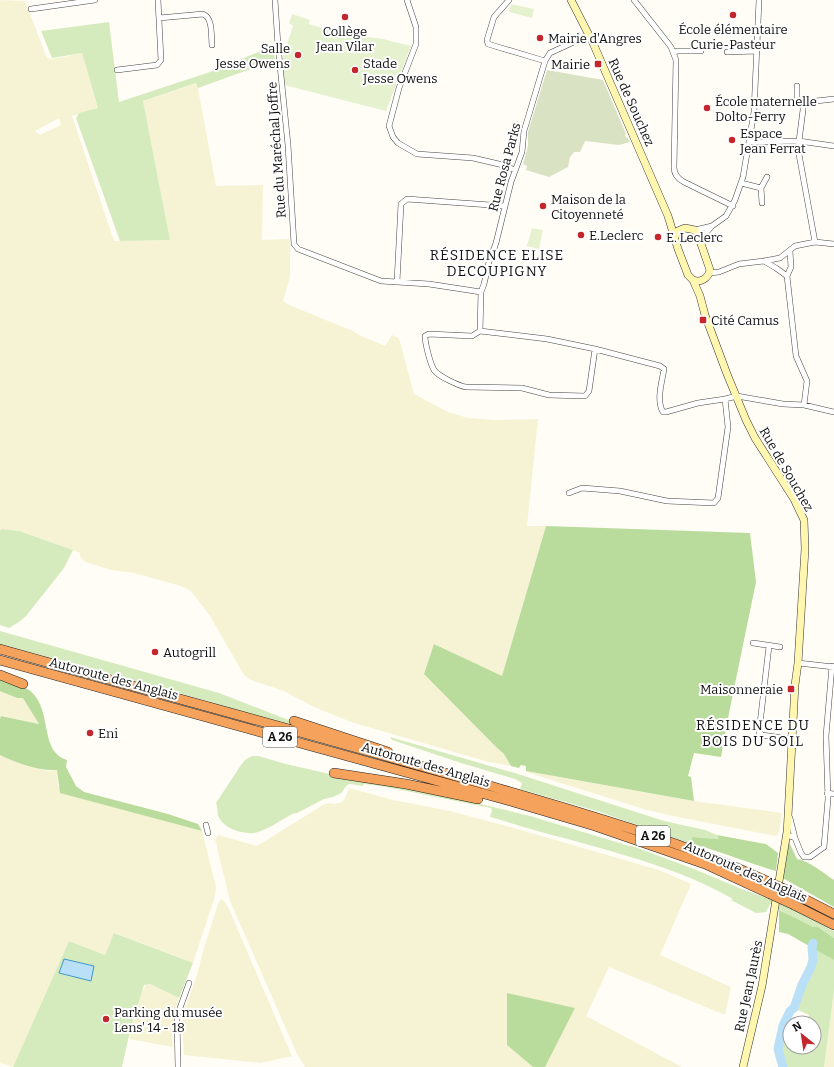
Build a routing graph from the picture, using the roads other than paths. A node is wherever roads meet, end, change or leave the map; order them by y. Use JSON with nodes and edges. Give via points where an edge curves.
{"nodes":[{"id":1,"x":95,"y":0,"type":"edge"},
{"id":2,"x":158,"y":0,"type":"edge"},
{"id":3,"x":275,"y":0,"type":"edge"},
{"id":4,"x":407,"y":0,"type":"edge"},
{"id":5,"x":509,"y":0,"type":"edge"},
{"id":6,"x":571,"y":0,"type":"edge"},
{"id":7,"x":634,"y":0,"type":"edge"},
{"id":8,"x":759,"y":0,"type":"edge"},
{"id":9,"x":54,"y":3,"type":"edge"},
{"id":10,"x":31,"y":9,"type":"dead end"},
{"id":11,"x":159,"y":18,"type":"junction"},
{"id":12,"x":589,"y":35,"type":"junction"},
{"id":13,"x":212,"y":45,"type":"dead end"},
{"id":14,"x":701,"y":51,"type":"dead end"},
{"id":15,"x":757,"y":51,"type":"junction"},
{"id":16,"x":727,"y":52,"type":"dead end"},
{"id":17,"x":674,"y":53,"type":"junction"},
{"id":18,"x":545,"y":62,"type":"junction"},
{"id":19,"x":117,"y":70,"type":"dead end"},
{"id":20,"x":797,"y":86,"type":"dead end"},
{"id":21,"x":834,"y":99,"type":"edge"},
{"id":22,"x":803,"y":104,"type":"junction"},
{"id":23,"x":799,"y":141,"type":"junction"},
{"id":24,"x":750,"y":142,"type":"junction"},
{"id":25,"x":834,"y":146,"type":"edge"},
{"id":26,"x":515,"y":170,"type":"junction"},
{"id":27,"x":767,"y":177,"type":"dead end"},
{"id":28,"x":740,"y":183,"type":"junction"},
{"id":29,"x":761,"y":188,"type":"junction"},
{"id":30,"x":762,"y":203,"type":"dead end"},
{"id":31,"x":504,"y":206,"type":"junction"},
{"id":32,"x":733,"y":206,"type":"junction"},
{"id":33,"x":668,"y":216,"type":"junction"},
{"id":34,"x":712,"y":226,"type":"junction"},
{"id":35,"x":685,"y":228,"type":"junction"},
{"id":36,"x":695,"y":230,"type":"junction"},
{"id":37,"x":675,"y":237,"type":"junction"},
{"id":38,"x":701,"y":242,"type":"junction"},
{"id":39,"x":815,"y":242,"type":"junction"},
{"id":40,"x":834,"y":244,"type":"edge"},
{"id":41,"x":790,"y":251,"type":"junction"},
{"id":42,"x":764,"y":261,"type":"junction"},
{"id":43,"x":708,"y":276,"type":"junction"},
{"id":44,"x":787,"y":276,"type":"junction"},
{"id":45,"x":692,"y":280,"type":"junction"},
{"id":46,"x":397,"y":282,"type":"junction"},
{"id":47,"x":481,"y":292,"type":"junction"},
{"id":48,"x":700,"y":296,"type":"junction"},
{"id":49,"x":480,"y":331,"type":"junction"},
{"id":50,"x":595,"y":349,"type":"junction"},
{"id":51,"x":737,"y":396,"type":"junction"},
{"id":52,"x":725,"y":399,"type":"junction"},
{"id":53,"x":804,"y":405,"type":"junction"},
{"id":54,"x":834,"y":412,"type":"edge"},
{"id":55,"x":569,"y":493,"type":"dead end"},
{"id":56,"x":753,"y":643,"type":"dead end"},
{"id":57,"x":769,"y":646,"type":"junction"},
{"id":58,"x":780,"y":647,"type":"dead end"},
{"id":59,"x":0,"y":649,"type":"edge"},
{"id":60,"x":0,"y":660,"type":"edge"},
{"id":61,"x":798,"y":663,"type":"junction"},
{"id":62,"x":833,"y":666,"type":"edge"},
{"id":63,"x":0,"y":675,"type":"edge"},
{"id":64,"x":23,"y":684,"type":"dead end"},
{"id":65,"x":831,"y":716,"type":"edge"},
{"id":66,"x":294,"y":721,"type":"dead end"},
{"id":67,"x":794,"y":740,"type":"junction"},
{"id":68,"x":431,"y":769,"type":"junction"},
{"id":69,"x":334,"y":772,"type":"dead end"},
{"id":70,"x":828,"y":794,"type":"junction"},
{"id":71,"x":834,"y":794,"type":"edge"},
{"id":72,"x":559,"y":816,"type":"junction"},
{"id":73,"x":790,"y":817,"type":"junction"},
{"id":74,"x":206,"y":825,"type":"dead end"},
{"id":75,"x":208,"y":833,"type":"dead end"},
{"id":76,"x":786,"y":835,"type":"junction"},
{"id":77,"x":795,"y":838,"type":"junction"},
{"id":78,"x":834,"y":914,"type":"edge"},
{"id":79,"x":834,"y":925,"type":"edge"},
{"id":80,"x":190,"y":983,"type":"dead end"},
{"id":81,"x":178,"y":1067,"type":"edge"},
{"id":82,"x":743,"y":1067,"type":"edge"}],
"edges":[{"from":1,"to":9,"type":"street"},
{"from":2,"to":11,"type":"street"},
{"from":3,"to":46,"type":"street","name":"Rue du Maréchal Joffre","via":[[292,188],[294,244],[298,249],[381,281]]},
{"from":4,"to":26,"type":"street","via":[[416,27],[416,44],[399,88],[389,126],[393,137],[398,144],[417,154],[473,158]]},
{"from":5,"to":18,"type":"street","via":[[494,17],[486,40],[488,44]]},
{"from":6,"to":12,"type":"main road","name":"Rue de Souchez"},
{"from":7,"to":17,"type":"street"},
{"from":8,"to":15,"type":"street"},
{"from":9,"to":10,"type":"street"},
{"from":11,"to":13,"type":"street","via":[[206,15],[209,18]]},
{"from":11,"to":19,"type":"street","via":[[161,60],[157,65]]},
{"from":12,"to":18,"type":"street","name":"Rue Rosa Parks","via":[[550,53]]},
{"from":12,"to":33,"type":"main road","name":"Rue de Souchez"},
{"from":14,"to":17,"type":"street"},
{"from":15,"to":16,"type":"street"},
{"from":15,"to":24,"type":"street"},
{"from":17,"to":32,"type":"street","via":[[674,171],[680,180]]},
{"from":18,"to":26,"type":"street","name":"Rue Rosa Parks"},
{"from":20,"to":22,"type":"street","via":[[797,98]]},
{"from":21,"to":22,"type":"street"},
{"from":22,"to":23,"type":"street"},
{"from":23,"to":24,"type":"street"},
{"from":23,"to":25,"type":"street"},
{"from":23,"to":39,"type":"street","via":[[799,158]]},
{"from":24,"to":28,"type":"street"},
{"from":26,"to":31,"type":"street","name":"Rue Rosa Parks"},
{"from":27,"to":29,"type":"street"},
{"from":28,"to":29,"type":"street"},
{"from":28,"to":32,"type":"street"},
{"from":29,"to":30,"type":"street"},
{"from":31,"to":46,"type":"street","via":[[406,199],[401,204]]},
{"from":31,"to":47,"type":"street","name":"Rue Rosa Parks"},
{"from":32,"to":34,"type":"street","via":[[726,216]]},
{"from":33,"to":35,"type":"main road"},
{"from":33,"to":37,"type":"main road","name":"Rue de Souchez"},
{"from":34,"to":36,"type":"street"},
{"from":34,"to":38,"type":"street"},
{"from":35,"to":36,"type":"main road"},
{"from":35,"to":37,"type":"main road","via":[[678,231]]},
{"from":36,"to":38,"type":"main road"},
{"from":37,"to":45,"type":"main road","name":"Rue de Souchez"},
{"from":38,"to":43,"type":"main road","via":[[709,268]]},
{"from":39,"to":40,"type":"street"},
{"from":39,"to":41,"type":"street","via":[[795,246]]},
{"from":41,"to":42,"type":"street","via":[[780,258]]},
{"from":41,"to":44,"type":"street","via":[[791,267]]},
{"from":42,"to":43,"type":"street","via":[[739,264]]},
{"from":42,"to":44,"type":"street"},
{"from":43,"to":45,"type":"main road","via":[[698,282]]},
{"from":43,"to":48,"type":"main road"},
{"from":44,"to":53,"type":"street","via":[[796,356],[807,381]]},
{"from":45,"to":48,"type":"main road","name":"Rue de Souchez"},
{"from":46,"to":47,"type":"street"},
{"from":47,"to":49,"type":"street","name":"Rue Rosa Parks"},
{"from":48,"to":51,"type":"main road","name":"Rue de Souchez","via":[[705,316]]},
{"from":49,"to":50,"type":"street","via":[[547,339]]},
{"from":49,"to":50,"type":"street","via":[[472,336],[425,336],[434,370],[439,375],[466,387],[522,388],[549,395],[585,396]]},
{"from":50,"to":52,"type":"street","via":[[664,369],[660,398],[663,412]]},
{"from":51,"to":52,"type":"street"},
{"from":51,"to":53,"type":"street"},
{"from":51,"to":61,"type":"main road","name":"Rue de Souchez","via":[[755,438],[804,520],[805,549]]},
{"from":52,"to":55,"type":"street","via":[[728,428],[718,498],[714,503],[667,501],[620,491],[582,488]]},
{"from":53,"to":54,"type":"street"},
{"from":56,"to":57,"type":"street"},
{"from":57,"to":58,"type":"street"},
{"from":57,"to":67,"type":"street","via":[[759,732],[762,735]]},
{"from":59,"to":68,"type":"highway","name":"Autoroute des Anglais","number":"A 26"},
{"from":60,"to":72,"type":"highway","name":"Autoroute des Anglais","number":"A 26"},
{"from":61,"to":62,"type":"street"},
{"from":61,"to":67,"type":"main road","name":"Rue de Souchez","via":[[800,675]]},
{"from":62,"to":65,"type":"street"},
{"from":63,"to":64,"type":"highway"},
{"from":65,"to":70,"type":"street","via":[[826,736]]},
{"from":66,"to":68,"type":"highway","via":[[359,741]]},
{"from":67,"to":73,"type":"main road","name":"Rue de Souchez"},
{"from":67,"to":76,"type":"main road","name":"Rue de Souchez"},
{"from":68,"to":78,"type":"highway","name":"Autoroute des Anglais","number":"A 26","bridge":true,"via":[[636,830],[696,851],[742,869]]},
{"from":69,"to":72,"type":"highway","via":[[473,797],[542,816]]},
{"from":70,"to":71,"type":"street"},
{"from":70,"to":77,"type":"street","via":[[824,847],[808,858],[802,856]]},
{"from":72,"to":79,"type":"highway","name":"Autoroute des Anglais","number":"A 26","bridge":true,"via":[[705,864]]},
{"from":73,"to":76,"type":"main road","name":"Rue de Souchez"},
{"from":73,"to":77,"type":"street"},
{"from":74,"to":75,"type":"street"},
{"from":76,"to":77,"type":"street"},
{"from":76,"to":82,"type":"main road","name":"Rue Jean Jaurès","via":[[757,1008]]},
{"from":80,"to":81,"type":"street","via":[[178,1018]]}]}
